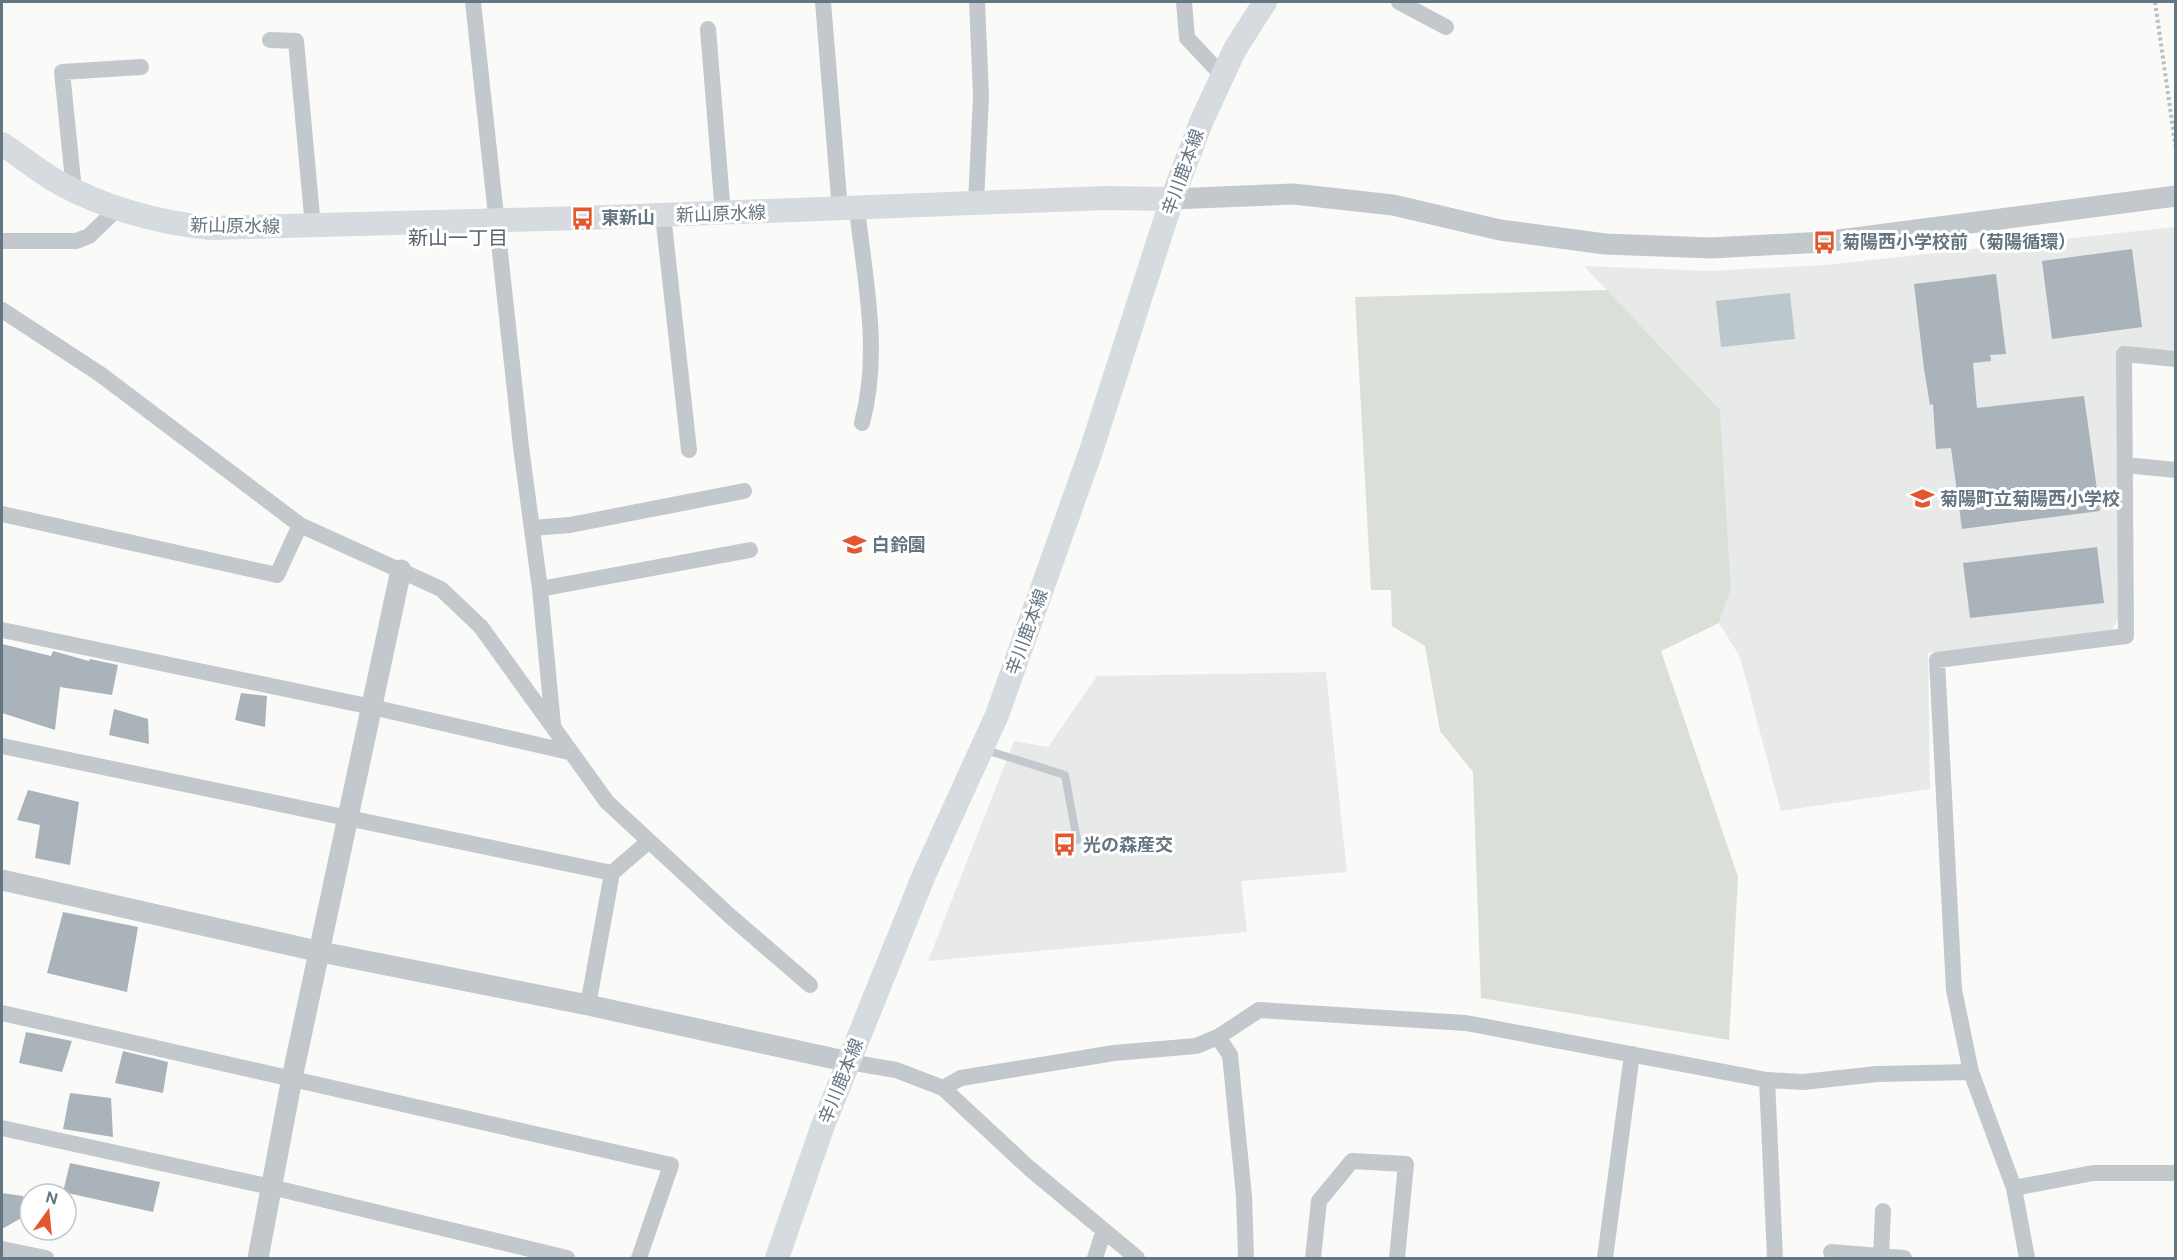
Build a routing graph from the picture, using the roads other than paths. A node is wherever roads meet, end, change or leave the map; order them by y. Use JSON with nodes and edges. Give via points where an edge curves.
{"nodes":[{"id":1,"x":473,"y":2,"type":"edge"},
{"id":2,"x":822,"y":2,"type":"edge"},
{"id":3,"x":977,"y":2,"type":"edge"},
{"id":4,"x":1184,"y":2,"type":"edge"},
{"id":5,"x":1265,"y":2,"type":"edge"},
{"id":6,"x":1399,"y":2,"type":"edge"},
{"id":7,"x":1446,"y":27,"type":"dead end"},
{"id":8,"x":708,"y":29,"type":"dead end"},
{"id":9,"x":270,"y":40,"type":"dead end"},
{"id":10,"x":141,"y":67,"type":"dead end"},
{"id":11,"x":1222,"y":75,"type":"junction"},
{"id":12,"x":2,"y":144,"type":"edge"},
{"id":13,"x":74,"y":190,"type":"junction"},
{"id":14,"x":2175,"y":196,"type":"edge"},
{"id":15,"x":1172,"y":199,"type":"junction"},
{"id":16,"x":976,"y":203,"type":"junction"},
{"id":17,"x":848,"y":209,"type":"junction"},
{"id":18,"x":116,"y":210,"type":"junction"},
{"id":19,"x":723,"y":214,"type":"junction"},
{"id":20,"x":663,"y":216,"type":"junction"},
{"id":21,"x":496,"y":221,"type":"junction"},
{"id":22,"x":313,"y":227,"type":"junction"},
{"id":23,"x":2,"y":241,"type":"edge"},
{"id":24,"x":2,"y":310,"type":"edge"},
{"id":25,"x":2175,"y":359,"type":"edge"},
{"id":26,"x":862,"y":423,"type":"dead end"},
{"id":27,"x":689,"y":450,"type":"dead end"},
{"id":28,"x":2125,"y":465,"type":"junction"},
{"id":29,"x":2175,"y":470,"type":"edge"},
{"id":30,"x":744,"y":491,"type":"dead end"},
{"id":31,"x":2,"y":514,"type":"edge"},
{"id":32,"x":300,"y":525,"type":"junction"},
{"id":33,"x":532,"y":528,"type":"junction"},
{"id":34,"x":750,"y":550,"type":"dead end"},
{"id":35,"x":400,"y":570,"type":"junction"},
{"id":36,"x":540,"y":589,"type":"junction"},
{"id":37,"x":2,"y":630,"type":"edge"},
{"id":38,"x":372,"y":708,"type":"junction"},
{"id":39,"x":553,"y":726,"type":"junction"},
{"id":40,"x":2,"y":746,"type":"edge"},
{"id":41,"x":982,"y":749,"type":"junction"},
{"id":42,"x":569,"y":752,"type":"junction"},
{"id":43,"x":349,"y":817,"type":"junction"},
{"id":44,"x":1077,"y":840,"type":"dead end"},
{"id":45,"x":648,"y":842,"type":"junction"},
{"id":46,"x":612,"y":873,"type":"junction"},
{"id":47,"x":2,"y":880,"type":"edge"},
{"id":48,"x":321,"y":952,"type":"junction"},
{"id":49,"x":810,"y":986,"type":"dead end"},
{"id":50,"x":588,"y":1005,"type":"junction"},
{"id":51,"x":2,"y":1013,"type":"edge"},
{"id":52,"x":1218,"y":1037,"type":"junction"},
{"id":53,"x":1632,"y":1054,"type":"junction"},
{"id":54,"x":849,"y":1062,"type":"junction"},
{"id":55,"x":1971,"y":1072,"type":"junction"},
{"id":56,"x":292,"y":1078,"type":"junction"},
{"id":57,"x":1767,"y":1080,"type":"junction"},
{"id":58,"x":943,"y":1088,"type":"junction"},
{"id":59,"x":2,"y":1128,"type":"edge"},
{"id":60,"x":2175,"y":1173,"type":"edge"},
{"id":61,"x":271,"y":1187,"type":"junction"},
{"id":62,"x":2014,"y":1188,"type":"junction"},
{"id":63,"x":1883,"y":1211,"type":"dead end"},
{"id":64,"x":1104,"y":1230,"type":"junction"},
{"id":65,"x":2,"y":1249,"type":"edge"},
{"id":66,"x":1831,"y":1252,"type":"dead end"},
{"id":67,"x":1881,"y":1256,"type":"junction"},
{"id":68,"x":46,"y":1258,"type":"edge"},
{"id":69,"x":258,"y":1258,"type":"edge"},
{"id":70,"x":567,"y":1258,"type":"edge"},
{"id":71,"x":639,"y":1258,"type":"edge"},
{"id":72,"x":777,"y":1258,"type":"edge"},
{"id":73,"x":1095,"y":1258,"type":"edge"},
{"id":74,"x":1137,"y":1258,"type":"edge"},
{"id":75,"x":1246,"y":1258,"type":"edge"},
{"id":76,"x":1313,"y":1258,"type":"edge"},
{"id":77,"x":1397,"y":1258,"type":"edge"},
{"id":78,"x":1605,"y":1258,"type":"edge"},
{"id":79,"x":1775,"y":1258,"type":"edge"},
{"id":80,"x":1904,"y":1258,"type":"edge"},
{"id":81,"x":2026,"y":1258,"type":"edge"}],
"edges":[{"from":1,"to":21,"type":"street"},
{"from":2,"to":17,"type":"street"},
{"from":3,"to":16,"type":"street","via":[[981,96]]},
{"from":4,"to":11,"type":"street","via":[[1187,38]]},
{"from":5,"to":11,"type":"main road","name":"辛川鹿本線"},
{"from":6,"to":7,"type":"street"},
{"from":8,"to":19,"type":"street"},
{"from":9,"to":22,"type":"street","via":[[296,41]]},
{"from":10,"to":13,"type":"street","via":[[62,72]]},
{"from":11,"to":15,"type":"main road","name":"辛川鹿本線"},
{"from":12,"to":13,"type":"main road","name":"新山原水線"},
{"from":13,"to":18,"type":"main road","name":"新山原水線"},
{"from":14,"to":15,"type":"street","via":[[1824,242],[1711,248],[1593,242],[1500,230],[1393,205],[1293,194]]},
{"from":15,"to":16,"type":"main road","name":"新山原水線"},
{"from":15,"to":41,"type":"main road","name":"辛川鹿本線","via":[[1091,451]]},
{"from":16,"to":17,"type":"main road","name":"新山原水線"},
{"from":17,"to":19,"type":"main road","name":"新山原水線"},
{"from":17,"to":26,"type":"street","via":[[872,342],[869,396]]},
{"from":18,"to":22,"type":"main road","name":"新山原水線","via":[[169,224],[209,228]]},
{"from":18,"to":23,"type":"street","via":[[88,236],[76,241]]},
{"from":19,"to":20,"type":"main road","name":"新山原水線"},
{"from":20,"to":21,"type":"main road","name":"新山原水線"},
{"from":20,"to":27,"type":"street"},
{"from":21,"to":22,"type":"main road","name":"新山原水線"},
{"from":21,"to":33,"type":"street"},
{"from":24,"to":32,"type":"street","via":[[100,374]]},
{"from":25,"to":28,"type":"street","via":[[2124,354]]},
{"from":28,"to":29,"type":"street"},
{"from":28,"to":55,"type":"street","via":[[2126,636],[1937,660],[1954,990]]},
{"from":30,"to":33,"type":"street","via":[[570,525]]},
{"from":31,"to":32,"type":"street","via":[[278,575]]},
{"from":32,"to":35,"type":"street"},
{"from":33,"to":36,"type":"street"},
{"from":34,"to":36,"type":"street"},
{"from":35,"to":38,"type":"street"},
{"from":35,"to":39,"type":"street","via":[[441,589],[481,627]]},
{"from":36,"to":39,"type":"street"},
{"from":37,"to":38,"type":"street"},
{"from":38,"to":42,"type":"street"},
{"from":38,"to":43,"type":"street"},
{"from":39,"to":42,"type":"street"},
{"from":40,"to":43,"type":"street"},
{"from":41,"to":44,"type":"lane","via":[[1065,775]]},
{"from":41,"to":54,"type":"main road","name":"辛川鹿本線","via":[[924,875]]},
{"from":42,"to":45,"type":"street","via":[[607,802]]},
{"from":43,"to":46,"type":"street"},
{"from":43,"to":48,"type":"street"},
{"from":45,"to":46,"type":"street"},
{"from":45,"to":49,"type":"street"},
{"from":46,"to":50,"type":"street"},
{"from":47,"to":48,"type":"street"},
{"from":48,"to":50,"type":"street"},
{"from":48,"to":56,"type":"street"},
{"from":50,"to":54,"type":"street"},
{"from":51,"to":56,"type":"street"},
{"from":52,"to":53,"type":"street","via":[[1259,1010],[1466,1023]]},
{"from":52,"to":58,"type":"street","via":[[1196,1046],[1114,1053],[961,1078]]},
{"from":52,"to":75,"type":"street","via":[[1230,1055]]},
{"from":53,"to":57,"type":"street"},
{"from":53,"to":78,"type":"street"},
{"from":54,"to":58,"type":"street","via":[[896,1070]]},
{"from":54,"to":72,"type":"main road","name":"辛川鹿本線"},
{"from":55,"to":57,"type":"street","via":[[1877,1074],[1803,1082]]},
{"from":55,"to":62,"type":"street"},
{"from":56,"to":61,"type":"street"},
{"from":56,"to":71,"type":"street","via":[[671,1165]]},
{"from":57,"to":79,"type":"street"},
{"from":58,"to":64,"type":"street"},
{"from":59,"to":61,"type":"street"},
{"from":60,"to":62,"type":"street","via":[[2093,1173]]},
{"from":61,"to":69,"type":"street"},
{"from":61,"to":70,"type":"street"},
{"from":62,"to":81,"type":"street"},
{"from":63,"to":67,"type":"street"},
{"from":64,"to":73,"type":"street"},
{"from":64,"to":74,"type":"street"},
{"from":65,"to":68,"type":"street"},
{"from":66,"to":67,"type":"street"},
{"from":67,"to":80,"type":"street"},
{"from":76,"to":77,"type":"street","via":[[1319,1201],[1352,1161],[1406,1164]]}]}
